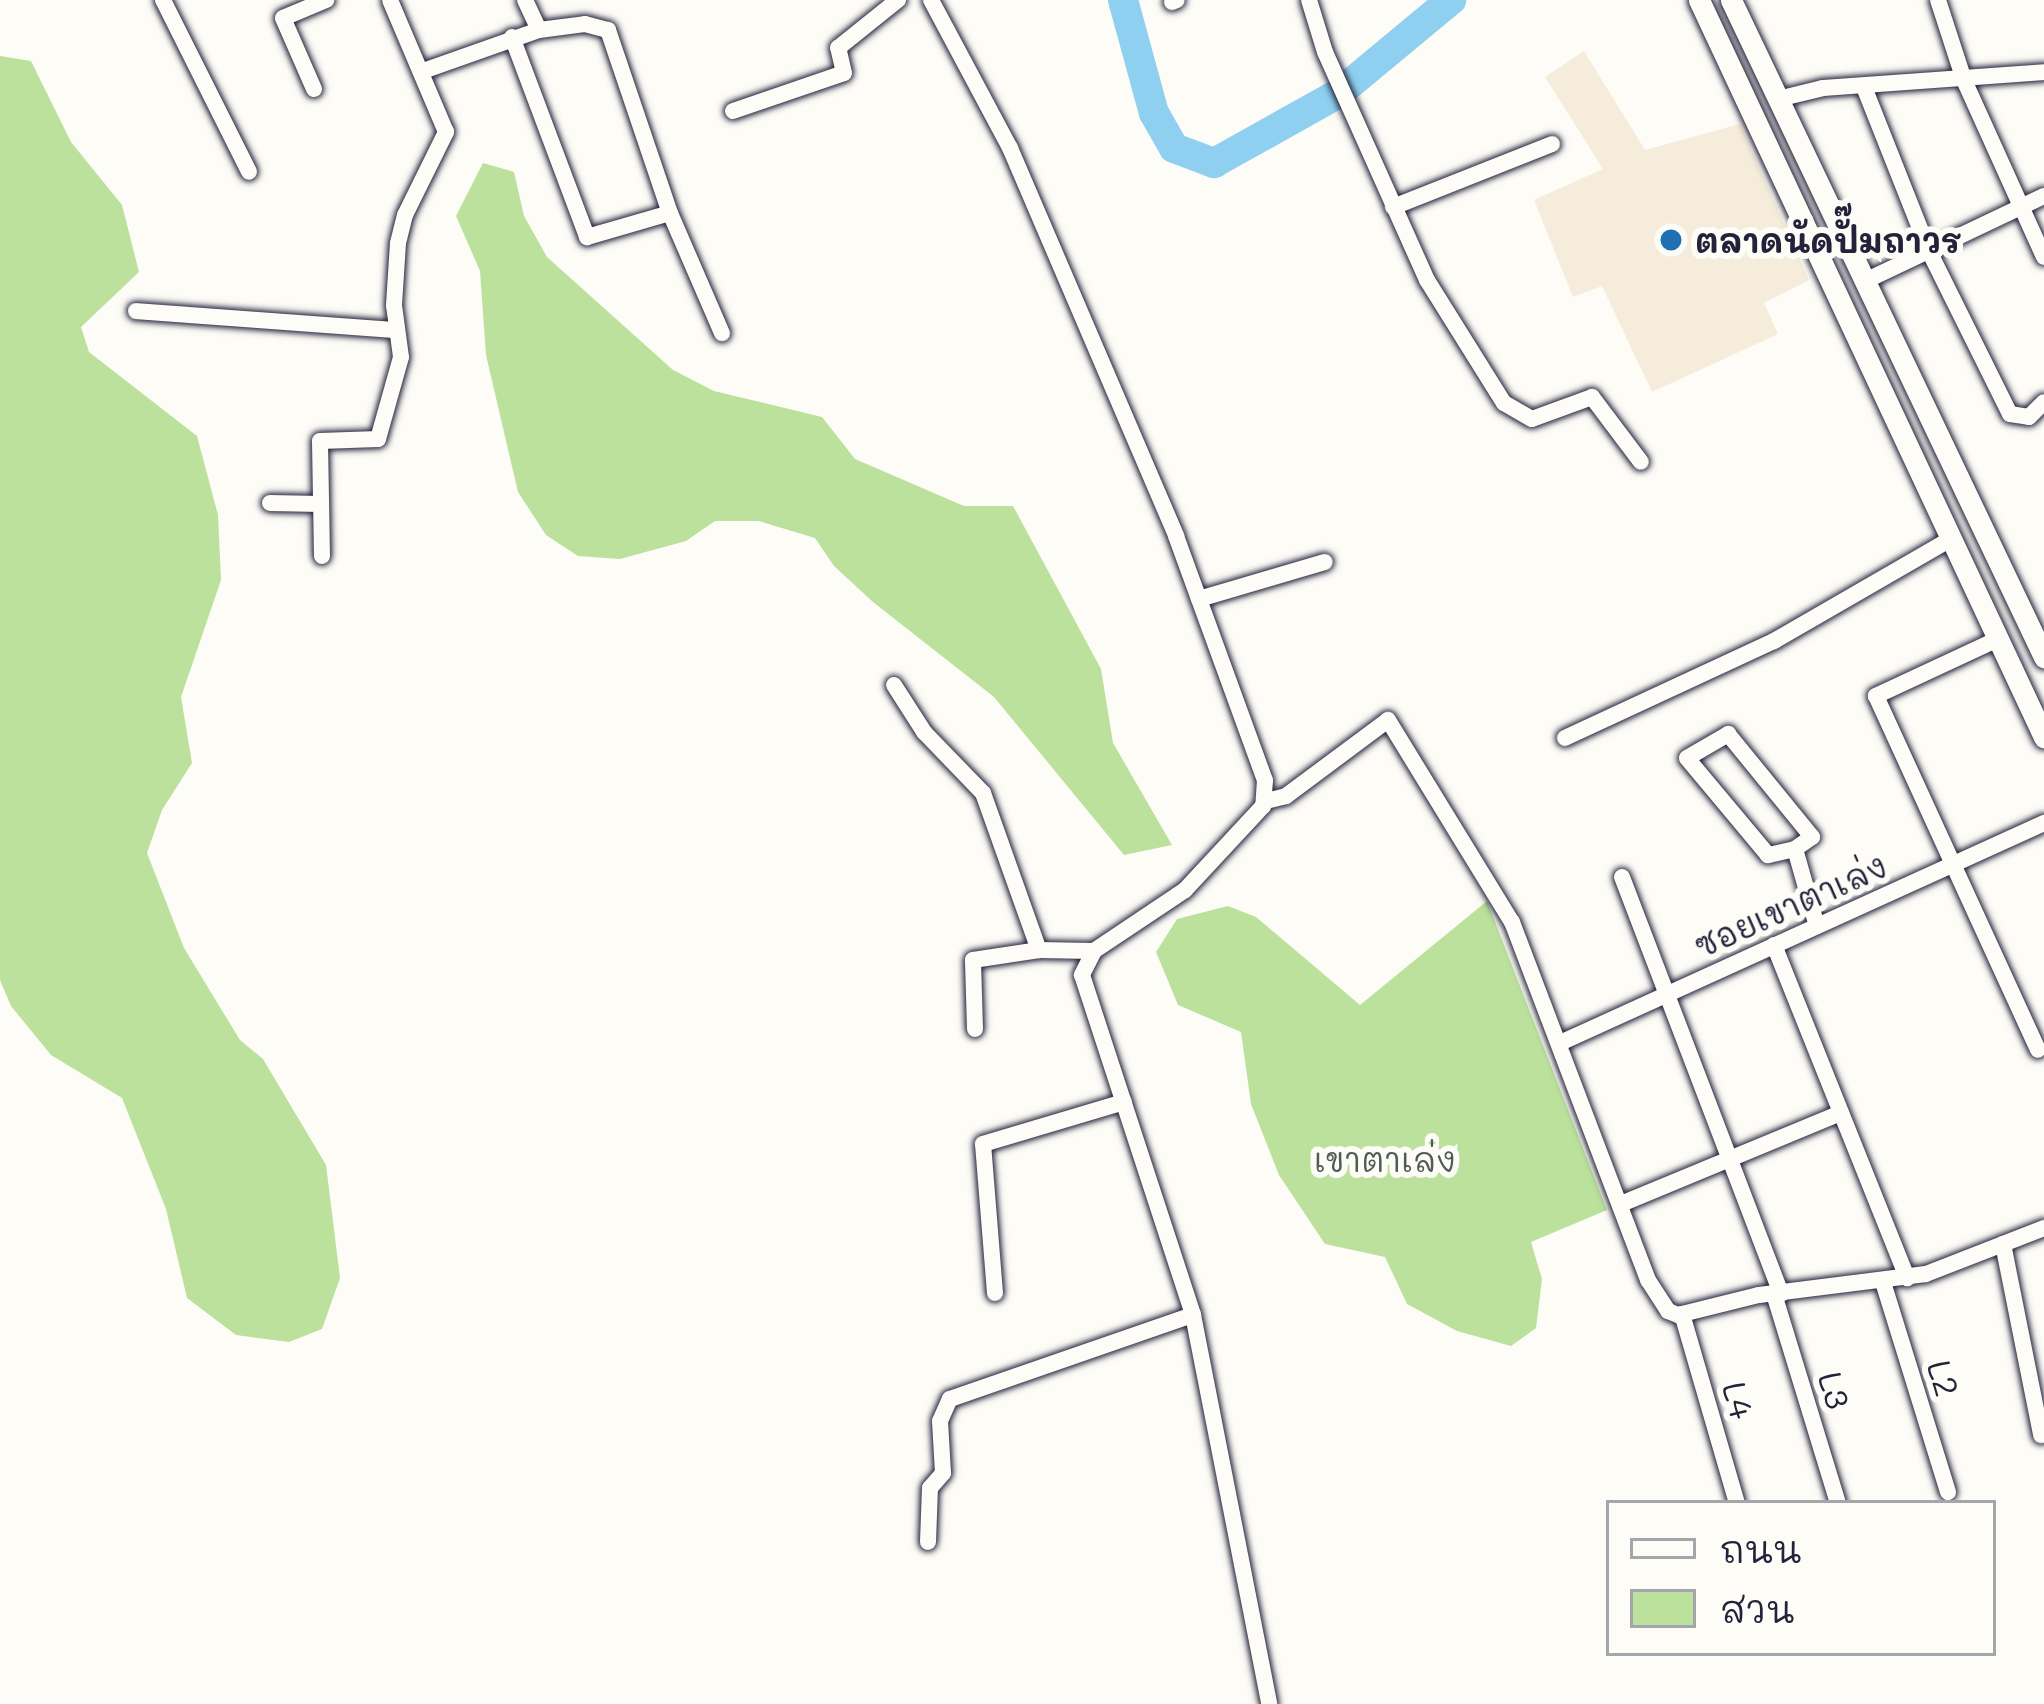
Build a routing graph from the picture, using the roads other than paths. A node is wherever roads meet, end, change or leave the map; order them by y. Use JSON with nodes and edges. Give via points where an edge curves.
{"nodes":[{"id":1,"x":163,"y":0,"type":"edge"},
{"id":2,"x":326,"y":0,"type":"edge"},
{"id":3,"x":390,"y":0,"type":"edge"},
{"id":4,"x":524,"y":0,"type":"edge"},
{"id":5,"x":898,"y":0,"type":"edge"},
{"id":6,"x":931,"y":0,"type":"edge"},
{"id":7,"x":1309,"y":0,"type":"edge"},
{"id":8,"x":1699,"y":0,"type":"edge"},
{"id":9,"x":1731,"y":0,"type":"edge"},
{"id":10,"x":1938,"y":0,"type":"edge"},
{"id":11,"x":539,"y":30,"type":"junction"},
{"id":12,"x":512,"y":37,"type":"junction"},
{"id":13,"x":423,"y":71,"type":"junction"},
{"id":14,"x":2044,"y":72,"type":"edge"},
{"id":15,"x":1964,"y":80,"type":"junction"},
{"id":16,"x":1864,"y":87,"type":"junction"},
{"id":17,"x":314,"y":88,"type":"dead end"},
{"id":18,"x":1778,"y":99,"type":"junction"},
{"id":19,"x":733,"y":111,"type":"dead end"},
{"id":20,"x":1552,"y":144,"type":"dead end"},
{"id":21,"x":249,"y":172,"type":"dead end"},
{"id":22,"x":2044,"y":196,"type":"edge"},
{"id":23,"x":2023,"y":206,"type":"junction"},
{"id":24,"x":1393,"y":207,"type":"junction"},
{"id":25,"x":670,"y":213,"type":"junction"},
{"id":26,"x":1929,"y":251,"type":"junction"},
{"id":27,"x":2044,"y":256,"type":"edge"},
{"id":28,"x":1865,"y":281,"type":"junction"},
{"id":29,"x":136,"y":311,"type":"dead end"},
{"id":30,"x":396,"y":330,"type":"junction"},
{"id":31,"x":722,"y":333,"type":"dead end"},
{"id":32,"x":2044,"y":402,"type":"edge"},
{"id":33,"x":1641,"y":462,"type":"dead end"},
{"id":34,"x":270,"y":503,"type":"dead end"},
{"id":35,"x":321,"y":504,"type":"junction"},
{"id":36,"x":1951,"y":539,"type":"junction"},
{"id":37,"x":322,"y":556,"type":"dead end"},
{"id":38,"x":1325,"y":562,"type":"dead end"},
{"id":39,"x":1199,"y":599,"type":"junction"},
{"id":40,"x":1998,"y":639,"type":"junction"},
{"id":41,"x":2044,"y":657,"type":"edge"},
{"id":42,"x":894,"y":686,"type":"dead end"},
{"id":43,"x":2044,"y":737,"type":"edge"},
{"id":44,"x":1565,"y":738,"type":"dead end"},
{"id":45,"x":1266,"y":801,"type":"junction"},
{"id":46,"x":2044,"y":823,"type":"edge"},
{"id":47,"x":1795,"y":849,"type":"junction"},
{"id":48,"x":1953,"y":864,"type":"junction"},
{"id":49,"x":1622,"y":877,"type":"dead end"},
{"id":50,"x":1817,"y":926,"type":"junction"},
{"id":51,"x":1774,"y":945,"type":"junction"},
{"id":52,"x":1039,"y":950,"type":"junction"},
{"id":53,"x":1094,"y":951,"type":"junction"},
{"id":54,"x":1666,"y":995,"type":"junction"},
{"id":55,"x":975,"y":1029,"type":"dead end"},
{"id":56,"x":1560,"y":1043,"type":"junction"},
{"id":57,"x":2038,"y":1050,"type":"dead end"},
{"id":58,"x":1124,"y":1102,"type":"junction"},
{"id":59,"x":1841,"y":1113,"type":"junction"},
{"id":60,"x":1730,"y":1160,"type":"junction"},
{"id":61,"x":1621,"y":1204,"type":"junction"},
{"id":62,"x":2044,"y":1228,"type":"edge"},
{"id":63,"x":2003,"y":1244,"type":"junction"},
{"id":64,"x":1907,"y":1278,"type":"junction"},
{"id":65,"x":1883,"y":1282,"type":"junction"},
{"id":66,"x":995,"y":1293,"type":"dead end"},
{"id":67,"x":1778,"y":1294,"type":"junction"},
{"id":68,"x":1682,"y":1314,"type":"junction"},
{"id":69,"x":1193,"y":1315,"type":"junction"},
{"id":70,"x":2042,"y":1435,"type":"edge"},
{"id":71,"x":1948,"y":1492,"type":"dead end"},
{"id":72,"x":1736,"y":1500,"type":"edge"},
{"id":73,"x":1837,"y":1500,"type":"edge"},
{"id":74,"x":928,"y":1542,"type":"dead end"},
{"id":75,"x":1269,"y":1704,"type":"edge"}],
"edges":[{"from":1,"to":21,"type":"street"},
{"from":2,"to":17,"type":"street","via":[[283,18]]},
{"from":3,"to":13,"type":"street"},
{"from":4,"to":11,"type":"street"},
{"from":5,"to":19,"type":"street","via":[[838,49],[844,73]]},
{"from":6,"to":39,"type":"street","via":[[1010,148]]},
{"from":7,"to":24,"type":"street"},
{"from":8,"to":36,"type":"main road"},
{"from":9,"to":18,"type":"main road"},
{"from":10,"to":15,"type":"street"},
{"from":11,"to":12,"type":"street"},
{"from":11,"to":25,"type":"street","via":[[608,30]]},
{"from":12,"to":13,"type":"street"},
{"from":12,"to":25,"type":"street","via":[[587,237]]},
{"from":13,"to":30,"type":"street","via":[[446,132],[405,215]]},
{"from":14,"to":15,"type":"street"},
{"from":15,"to":16,"type":"street"},
{"from":15,"to":23,"type":"street"},
{"from":16,"to":18,"type":"street"},
{"from":16,"to":26,"type":"street"},
{"from":18,"to":28,"type":"main road"},
{"from":20,"to":24,"type":"street"},
{"from":22,"to":23,"type":"street"},
{"from":23,"to":26,"type":"street"},
{"from":23,"to":27,"type":"street"},
{"from":24,"to":33,"type":"street","via":[[1427,280],[1504,404],[1532,419],[1592,397]]},
{"from":25,"to":31,"type":"street"},
{"from":26,"to":28,"type":"street"},
{"from":26,"to":32,"type":"street","via":[[2010,414],[2029,417]]},
{"from":28,"to":41,"type":"main road"},
{"from":29,"to":30,"type":"street"},
{"from":30,"to":35,"type":"street","via":[[401,357],[378,439],[320,441]]},
{"from":34,"to":35,"type":"street"},
{"from":35,"to":37,"type":"street"},
{"from":36,"to":40,"type":"main road"},
{"from":36,"to":44,"type":"street","via":[[1774,641]]},
{"from":38,"to":39,"type":"street"},
{"from":39,"to":45,"type":"street","via":[[1260,759]]},
{"from":40,"to":43,"type":"main road"},
{"from":40,"to":48,"type":"street","via":[[1876,696]]},
{"from":42,"to":52,"type":"street","via":[[923,732],[983,793]]},
{"from":45,"to":53,"type":"street","via":[[1185,890]]},
{"from":45,"to":56,"type":"street","via":[[1286,796],[1388,719],[1505,909]]},
{"from":46,"to":48,"type":"street","name":"ซอยเขาตาเล่ง"},
{"from":47,"to":47,"type":"street","via":[[1812,837],[1728,734],[1688,758],[1768,855]]},
{"from":47,"to":50,"type":"street"},
{"from":48,"to":50,"type":"street","name":"ซอยเขาตาเล่ง"},
{"from":48,"to":57,"type":"street"},
{"from":49,"to":54,"type":"street","name":"L3"},
{"from":50,"to":51,"type":"street","name":"ซอยเขาตาเล่ง"},
{"from":51,"to":54,"type":"street","name":"ซอยเขาตาเล่ง"},
{"from":51,"to":59,"type":"street"},
{"from":52,"to":53,"type":"street"},
{"from":52,"to":55,"type":"street","via":[[973,960]]},
{"from":53,"to":58,"type":"street","via":[[1082,975]]},
{"from":54,"to":56,"type":"street","name":"ซอยเขาตาเล่ง"},
{"from":54,"to":60,"type":"street","name":"L3"},
{"from":56,"to":61,"type":"street"},
{"from":58,"to":66,"type":"street","via":[[983,1144]]},
{"from":58,"to":69,"type":"street"},
{"from":59,"to":60,"type":"street"},
{"from":59,"to":64,"type":"street"},
{"from":60,"to":61,"type":"street"},
{"from":60,"to":67,"type":"street","name":"L3"},
{"from":61,"to":68,"type":"street","via":[[1654,1293]]},
{"from":62,"to":63,"type":"street"},
{"from":63,"to":64,"type":"street"},
{"from":63,"to":70,"type":"street"},
{"from":64,"to":65,"type":"street"},
{"from":65,"to":67,"type":"street"},
{"from":65,"to":71,"type":"street","name":"L2"},
{"from":67,"to":68,"type":"street"},
{"from":67,"to":73,"type":"street","name":"L3"},
{"from":68,"to":72,"type":"street","name":"L4"},
{"from":69,"to":74,"type":"street","via":[[950,1399],[940,1421],[944,1473],[930,1488]]},
{"from":69,"to":75,"type":"street"}]}
